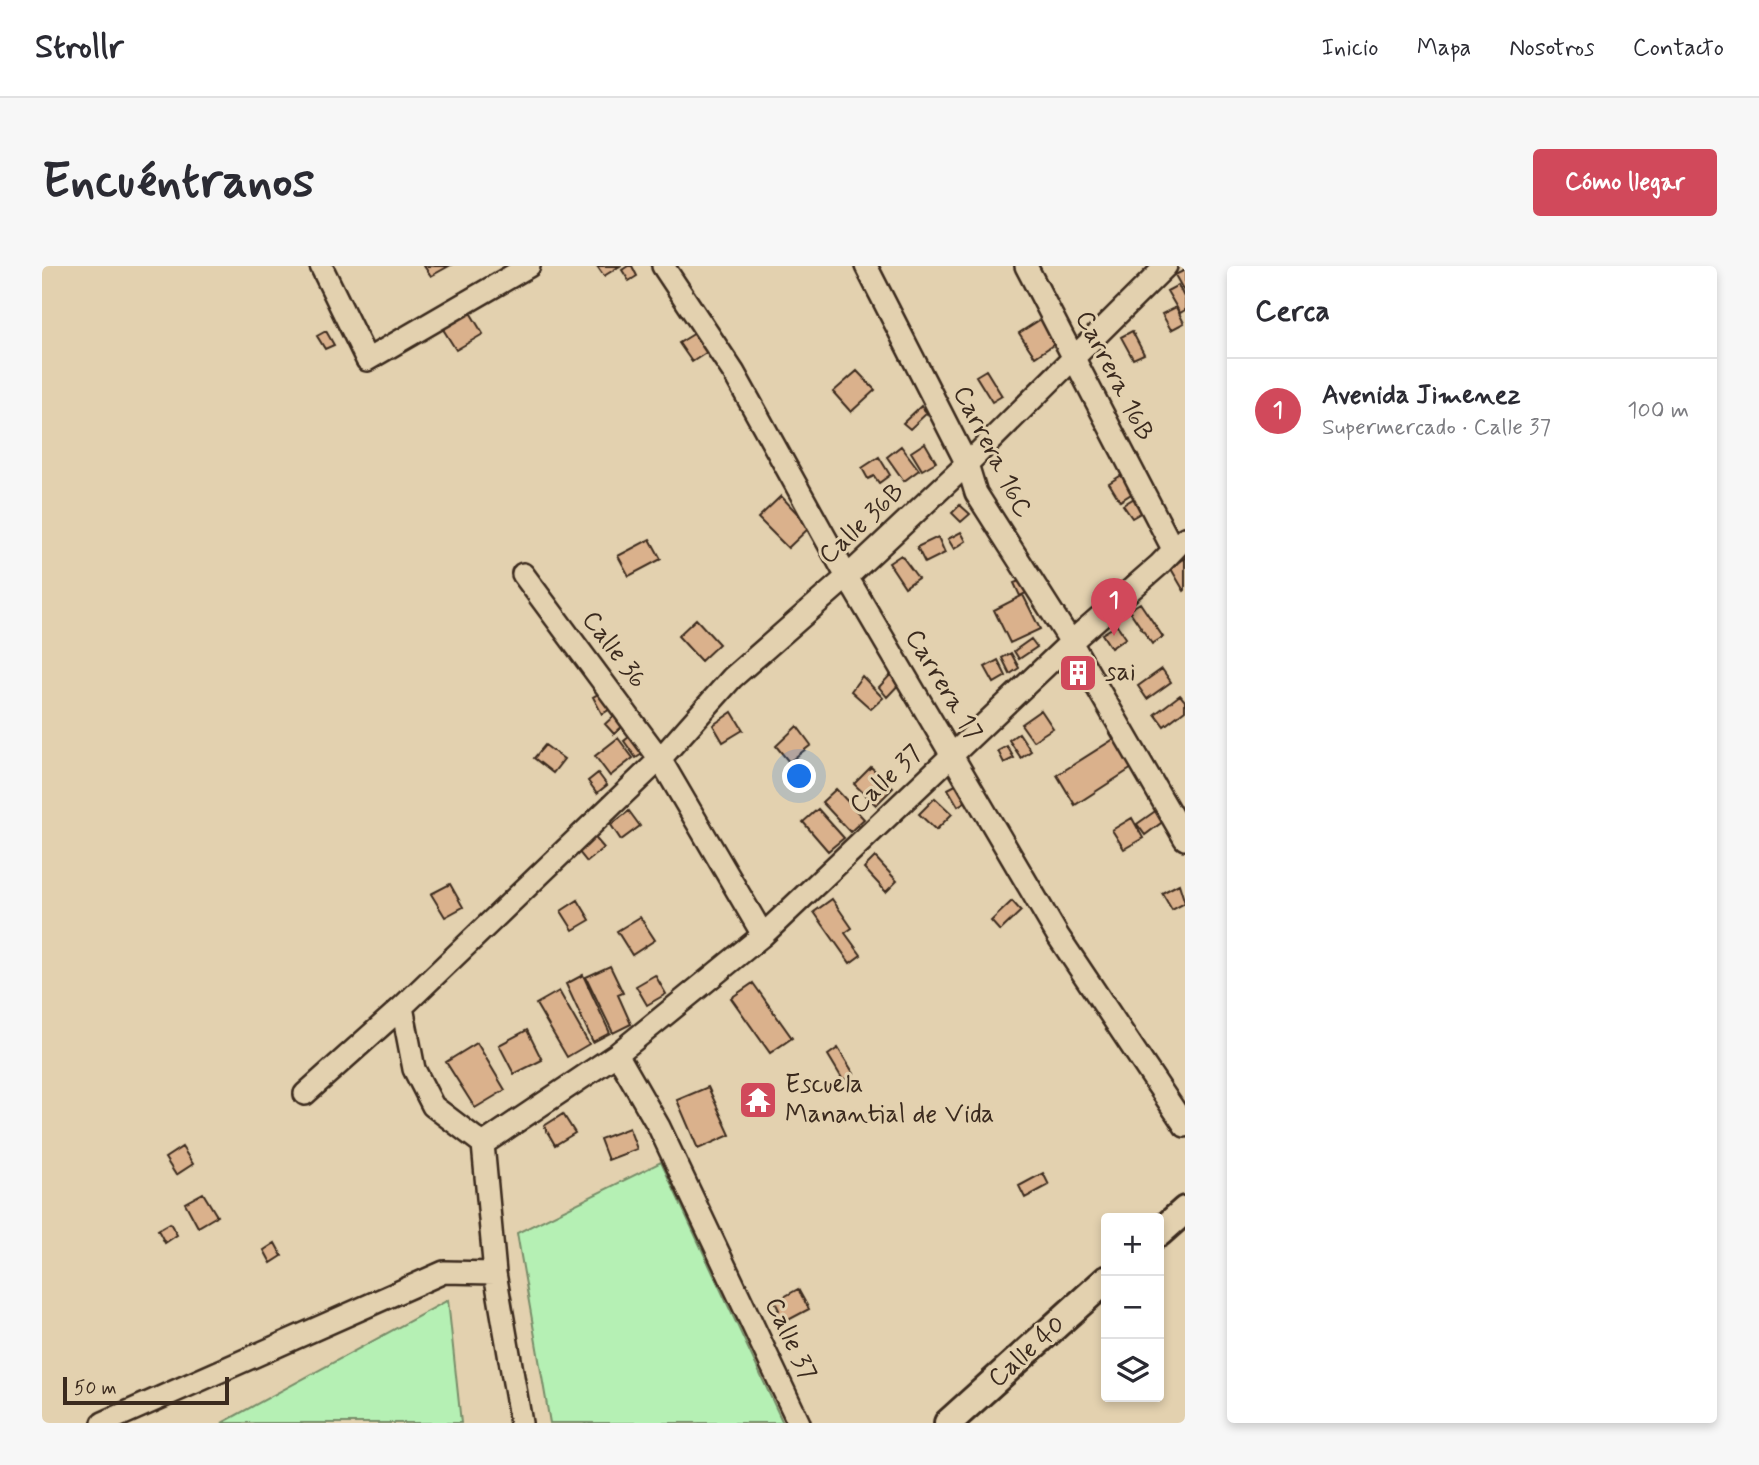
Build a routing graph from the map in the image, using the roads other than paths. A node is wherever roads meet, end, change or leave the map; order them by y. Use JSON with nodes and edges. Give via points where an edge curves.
{"nodes":[{"id":1,"x":321,"y":266,"type":"edge"},
{"id":2,"x":529,"y":266,"type":"edge"},
{"id":3,"x":663,"y":266,"type":"edge"},
{"id":4,"x":866,"y":266,"type":"edge"},
{"id":5,"x":1026,"y":266,"type":"edge"},
{"id":6,"x":1166,"y":266,"type":"edge"},
{"id":7,"x":499,"y":274,"type":"edge"},
{"id":8,"x":1073,"y":357,"type":"junction"},
{"id":9,"x":967,"y":464,"type":"junction"},
{"id":10,"x":1179,"y":544,"type":"edge"},
{"id":11,"x":523,"y":574,"type":"dead end"},
{"id":12,"x":847,"y":577,"type":"junction"},
{"id":13,"x":1071,"y":642,"type":"junction"},
{"id":14,"x":953,"y":756,"type":"junction"},
{"id":15,"x":660,"y":759,"type":"junction"},
{"id":16,"x":1185,"y":839,"type":"edge"},
{"id":17,"x":762,"y":935,"type":"junction"},
{"id":18,"x":402,"y":1007,"type":"junction"},
{"id":19,"x":617,"y":1054,"type":"junction"},
{"id":20,"x":305,"y":1094,"type":"dead end"},
{"id":21,"x":1185,"y":1126,"type":"edge"},
{"id":22,"x":483,"y":1144,"type":"junction"},
{"id":23,"x":1185,"y":1209,"type":"edge"},
{"id":24,"x":1164,"y":1228,"type":"edge"},
{"id":25,"x":495,"y":1273,"type":"junction"},
{"id":26,"x":1101,"y":1285,"type":"edge"},
{"id":27,"x":103,"y":1423,"type":"edge"},
{"id":28,"x":521,"y":1423,"type":"edge"},
{"id":29,"x":799,"y":1423,"type":"edge"},
{"id":30,"x":948,"y":1423,"type":"edge"}],
"edges":[{"from":1,"to":7,"type":"street","via":[[367,360]]},
{"from":2,"to":7,"type":"street"},
{"from":3,"to":12,"type":"street","name":"Carrera 17","via":[[734,373]]},
{"from":4,"to":9,"type":"street","name":"Carrera 16C"},
{"from":5,"to":8,"type":"street","name":"Carrera 16B"},
{"from":6,"to":8,"type":"street","name":"Calle 36B"},
{"from":8,"to":9,"type":"street","name":"Calle 36B"},
{"from":8,"to":10,"type":"street","name":"Carrera 16B"},
{"from":9,"to":12,"type":"street","name":"Calle 36B"},
{"from":9,"to":13,"type":"street","name":"Carrera 16C","via":[[976,493]]},
{"from":10,"to":13,"type":"street","name":"Calle 37"},
{"from":11,"to":15,"type":"street","name":"Calle 36"},
{"from":12,"to":14,"type":"street","name":"Carrera 17"},
{"from":12,"to":15,"type":"street","name":"Calle 36B","via":[[732,678]]},
{"from":13,"to":14,"type":"street","name":"Calle 37"},
{"from":13,"to":16,"type":"street","name":"Carrera 16C"},
{"from":14,"to":17,"type":"street","name":"Calle 37"},
{"from":14,"to":21,"type":"street","name":"Carrera 17","via":[[1058,936]]},
{"from":15,"to":17,"type":"street","name":"Calle 36"},
{"from":15,"to":18,"type":"street","name":"Calle 36B"},
{"from":17,"to":19,"type":"street","name":"Calle 37"},
{"from":18,"to":20,"type":"street","name":"Calle 36B"},
{"from":18,"to":22,"type":"street","via":[[414,1069],[433,1106]]},
{"from":19,"to":22,"type":"street","name":"Calle 37"},
{"from":19,"to":29,"type":"street","name":"Calle 37","via":[[659,1127]]},
{"from":22,"to":25,"type":"street"},
{"from":23,"to":24,"type":"street"},
{"from":25,"to":27,"type":"street","via":[[443,1272]]},
{"from":25,"to":28,"type":"street"},
{"from":26,"to":30,"type":"street","name":"Calle 40"}]}
